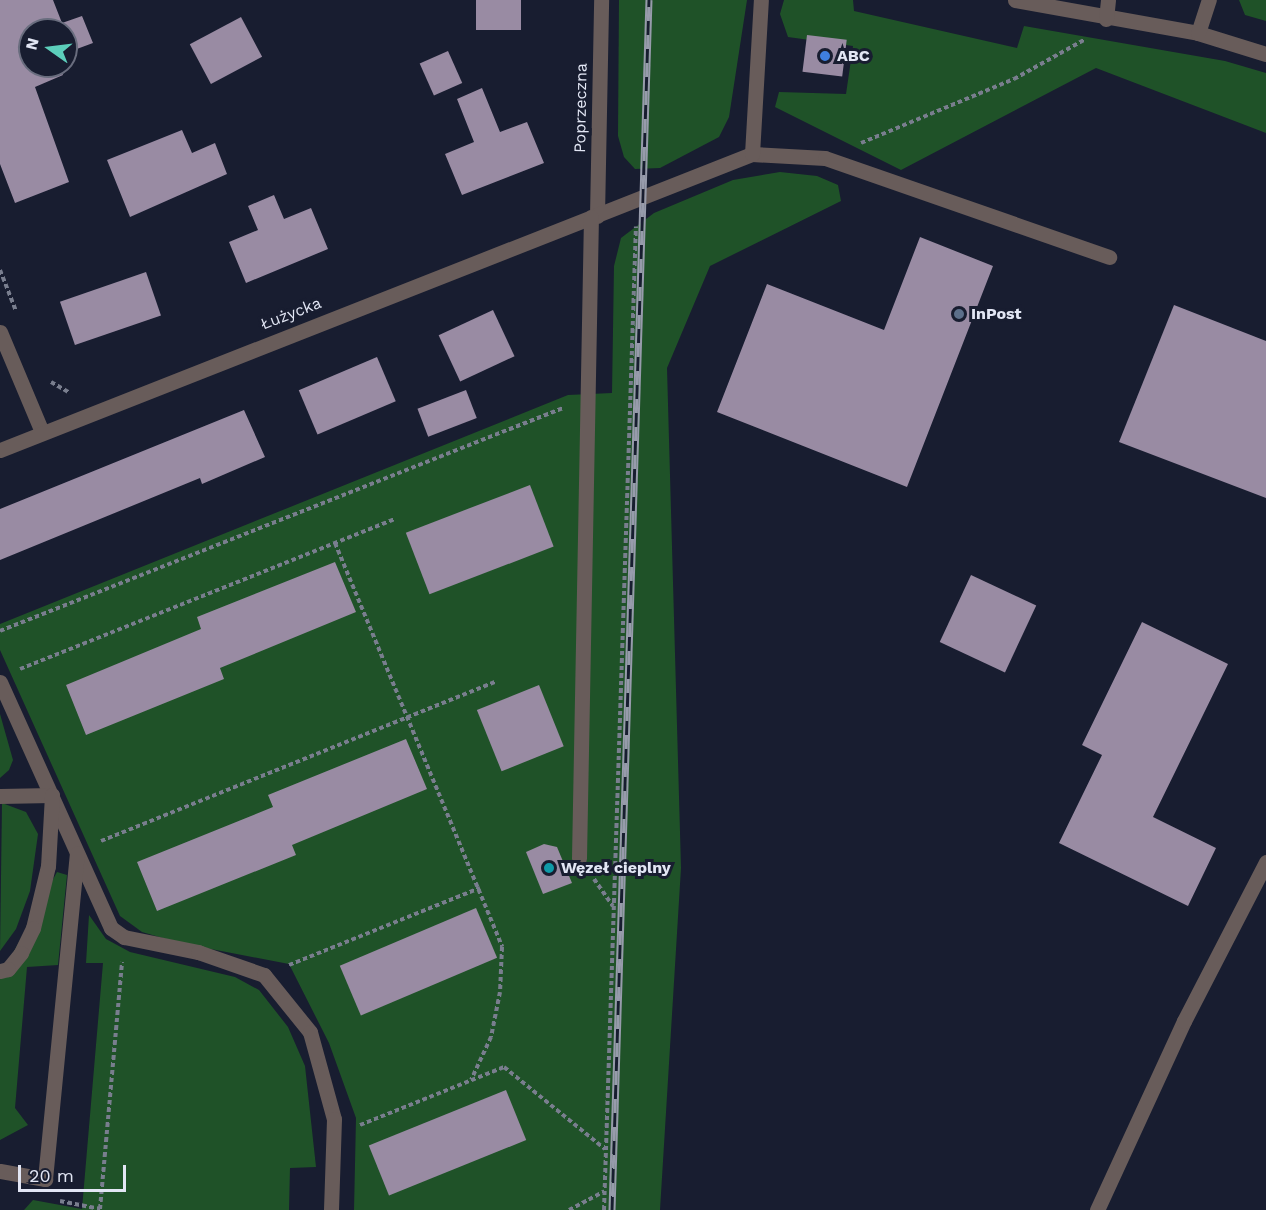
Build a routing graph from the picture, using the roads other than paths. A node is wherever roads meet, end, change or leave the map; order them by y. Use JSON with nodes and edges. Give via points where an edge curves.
{"nodes":[{"id":1,"x":601,"y":0,"type":"edge"},
{"id":2,"x":761,"y":0,"type":"edge"},
{"id":3,"x":1015,"y":0,"type":"edge"},
{"id":4,"x":1108,"y":0,"type":"edge"},
{"id":5,"x":1209,"y":0,"type":"edge"},
{"id":6,"x":1106,"y":19,"type":"junction"},
{"id":7,"x":1198,"y":33,"type":"junction"},
{"id":8,"x":1266,"y":54,"type":"edge"},
{"id":9,"x":752,"y":154,"type":"junction"},
{"id":10,"x":594,"y":217,"type":"junction"},
{"id":11,"x":1109,"y":258,"type":"dead end"},
{"id":12,"x":0,"y":332,"type":"edge"},
{"id":13,"x":42,"y":432,"type":"junction"},
{"id":14,"x":0,"y":450,"type":"edge"},
{"id":15,"x":5,"y":677,"type":"edge"},
{"id":16,"x":52,"y":795,"type":"junction"},
{"id":17,"x":0,"y":796,"type":"edge"},
{"id":18,"x":77,"y":851,"type":"junction"},
{"id":19,"x":579,"y":858,"type":"road end"},
{"id":20,"x":1266,"y":862,"type":"edge"},
{"id":21,"x":0,"y":970,"type":"edge"},
{"id":22,"x":0,"y":1171,"type":"edge"},
{"id":23,"x":331,"y":1210,"type":"edge"},
{"id":24,"x":1097,"y":1210,"type":"edge"}],
"edges":[{"from":1,"to":10,"type":"street","name":"Poprzeczna"},
{"from":2,"to":9,"type":"street"},
{"from":3,"to":6,"type":"street"},
{"from":4,"to":6,"type":"street"},
{"from":5,"to":7,"type":"street"},
{"from":6,"to":7,"type":"street"},
{"from":7,"to":8,"type":"street"},
{"from":9,"to":10,"type":"street","name":"Łużycka"},
{"from":9,"to":11,"type":"street","via":[[825,158]]},
{"from":10,"to":13,"type":"street","name":"Łużycka"},
{"from":10,"to":19,"type":"street","name":"Poprzeczna"},
{"from":12,"to":13,"type":"street"},
{"from":13,"to":14,"type":"street","name":"Łużycka"},
{"from":15,"to":16,"type":"street"},
{"from":16,"to":17,"type":"street"},
{"from":16,"to":18,"type":"street"},
{"from":16,"to":21,"type":"street","via":[[48,866],[33,928],[21,953],[8,969]]},
{"from":18,"to":22,"type":"street","via":[[45,1179]]},
{"from":18,"to":23,"type":"street","via":[[111,928],[124,937],[207,954],[264,975],[310,1032],[327,1083],[334,1136]]},
{"from":20,"to":24,"type":"street","via":[[1184,1021]]}]}
